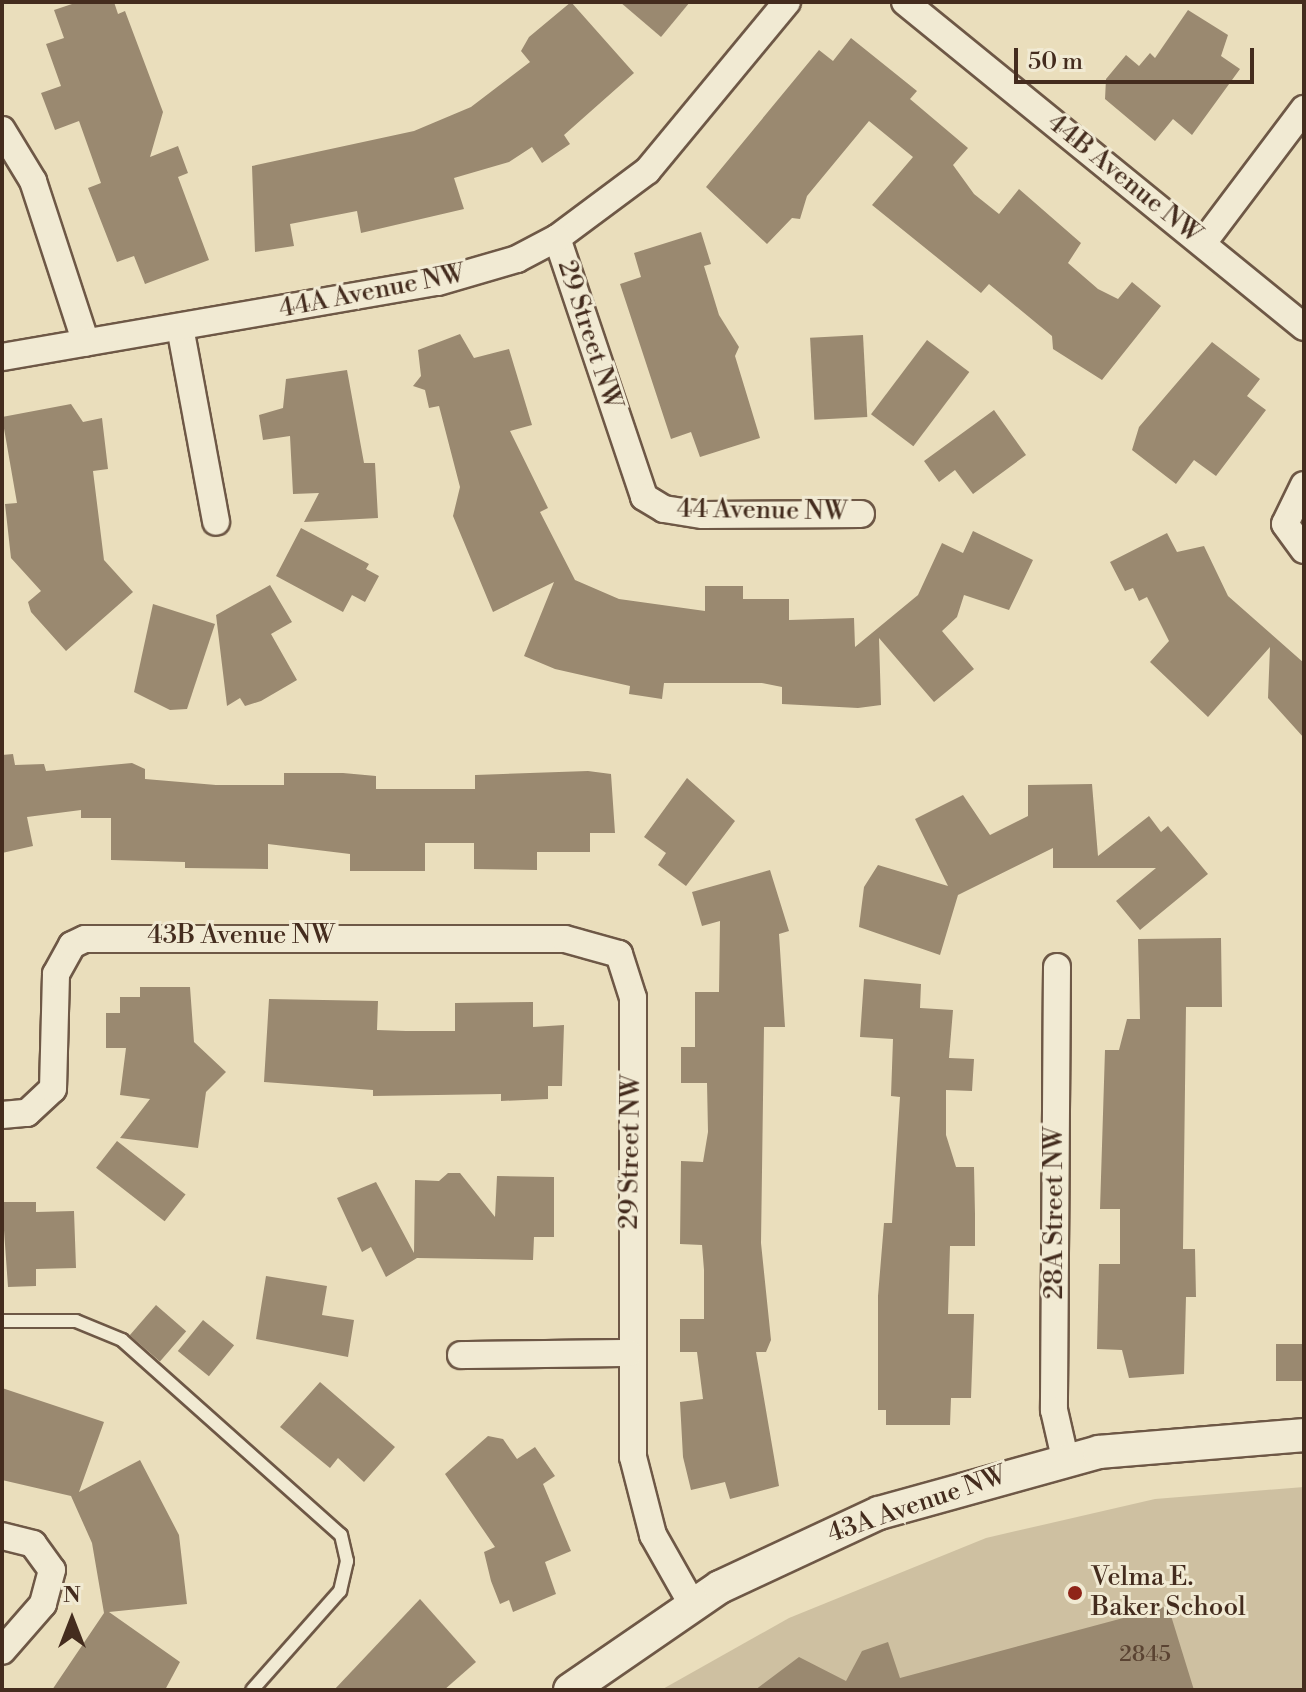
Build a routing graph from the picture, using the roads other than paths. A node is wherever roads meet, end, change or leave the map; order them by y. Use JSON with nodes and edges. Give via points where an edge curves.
{"nodes":[{"id":1,"x":787,"y":2,"type":"edge"},
{"id":2,"x":905,"y":2,"type":"edge"},
{"id":3,"x":1304,"y":109,"type":"edge"},
{"id":4,"x":2,"y":130,"type":"edge"},
{"id":5,"x":557,"y":238,"type":"junction"},
{"id":6,"x":1203,"y":243,"type":"junction"},
{"id":7,"x":180,"y":327,"type":"junction"},
{"id":8,"x":1304,"y":327,"type":"edge"},
{"id":9,"x":86,"y":343,"type":"junction"},
{"id":10,"x":2,"y":357,"type":"edge"},
{"id":11,"x":1304,"y":485,"type":"edge"},
{"id":12,"x":664,"y":509,"type":"joint"},
{"id":13,"x":861,"y":514,"type":"dead end"},
{"id":14,"x":216,"y":522,"type":"dead end"},
{"id":15,"x":1304,"y":550,"type":"edge"},
{"id":16,"x":619,"y":954,"type":"joint"},
{"id":17,"x":1057,"y":967,"type":"dead end"},
{"id":18,"x":2,"y":1115,"type":"edge"},
{"id":19,"x":2,"y":1321,"type":"edge"},
{"id":20,"x":629,"y":1353,"type":"junction"},
{"id":21,"x":461,"y":1355,"type":"dead end"},
{"id":22,"x":1304,"y":1435,"type":"edge"},
{"id":23,"x":1065,"y":1458,"type":"junction"},
{"id":24,"x":2,"y":1536,"type":"edge"},
{"id":25,"x":692,"y":1604,"type":"junction"},
{"id":26,"x":2,"y":1651,"type":"edge"},
{"id":27,"x":252,"y":1690,"type":"edge"},
{"id":28,"x":570,"y":1690,"type":"edge"}],
"edges":[{"from":1,"to":5,"type":"street","name":"29 Street NW","via":[[647,171]]},
{"from":2,"to":6,"type":"street","name":"44B Avenue NW"},
{"from":3,"to":6,"type":"street"},
{"from":4,"to":9,"type":"street","via":[[33,181]]},
{"from":5,"to":7,"type":"street","name":"44A Avenue NW","via":[[465,276]]},
{"from":5,"to":12,"type":"street","name":"29 Street NW","via":[[637,485]]},
{"from":6,"to":8,"type":"street","name":"44B Avenue NW"},
{"from":7,"to":9,"type":"street","name":"44A Avenue NW"},
{"from":7,"to":14,"type":"street"},
{"from":9,"to":10,"type":"street","name":"44A Avenue NW"},
{"from":11,"to":15,"type":"street","via":[[1285,524]]},
{"from":12,"to":13,"type":"street","name":"44 Avenue NW"},
{"from":16,"to":18,"type":"street","name":"43B Avenue NW","via":[[565,939],[85,939],[72,945],[56,974],[53,1089],[27,1113]]},
{"from":16,"to":20,"type":"street","name":"29 Street NW","via":[[633,998]]},
{"from":17,"to":23,"type":"street","name":"28A Street NW","via":[[1054,1410]]},
{"from":19,"to":27,"type":"lane","via":[[76,1321],[122,1340],[341,1535],[347,1561],[340,1591]]},
{"from":20,"to":21,"type":"street"},
{"from":20,"to":25,"type":"street","name":"29 Street NW","via":[[640,1494]]},
{"from":22,"to":23,"type":"street","name":"43A Avenue NW"},
{"from":23,"to":25,"type":"street","name":"43A Avenue NW","via":[[879,1513]]},
{"from":24,"to":26,"type":"street","via":[[33,1544],[52,1570],[43,1604]]},
{"from":25,"to":28,"type":"street","name":"43A Avenue NW"}]}
